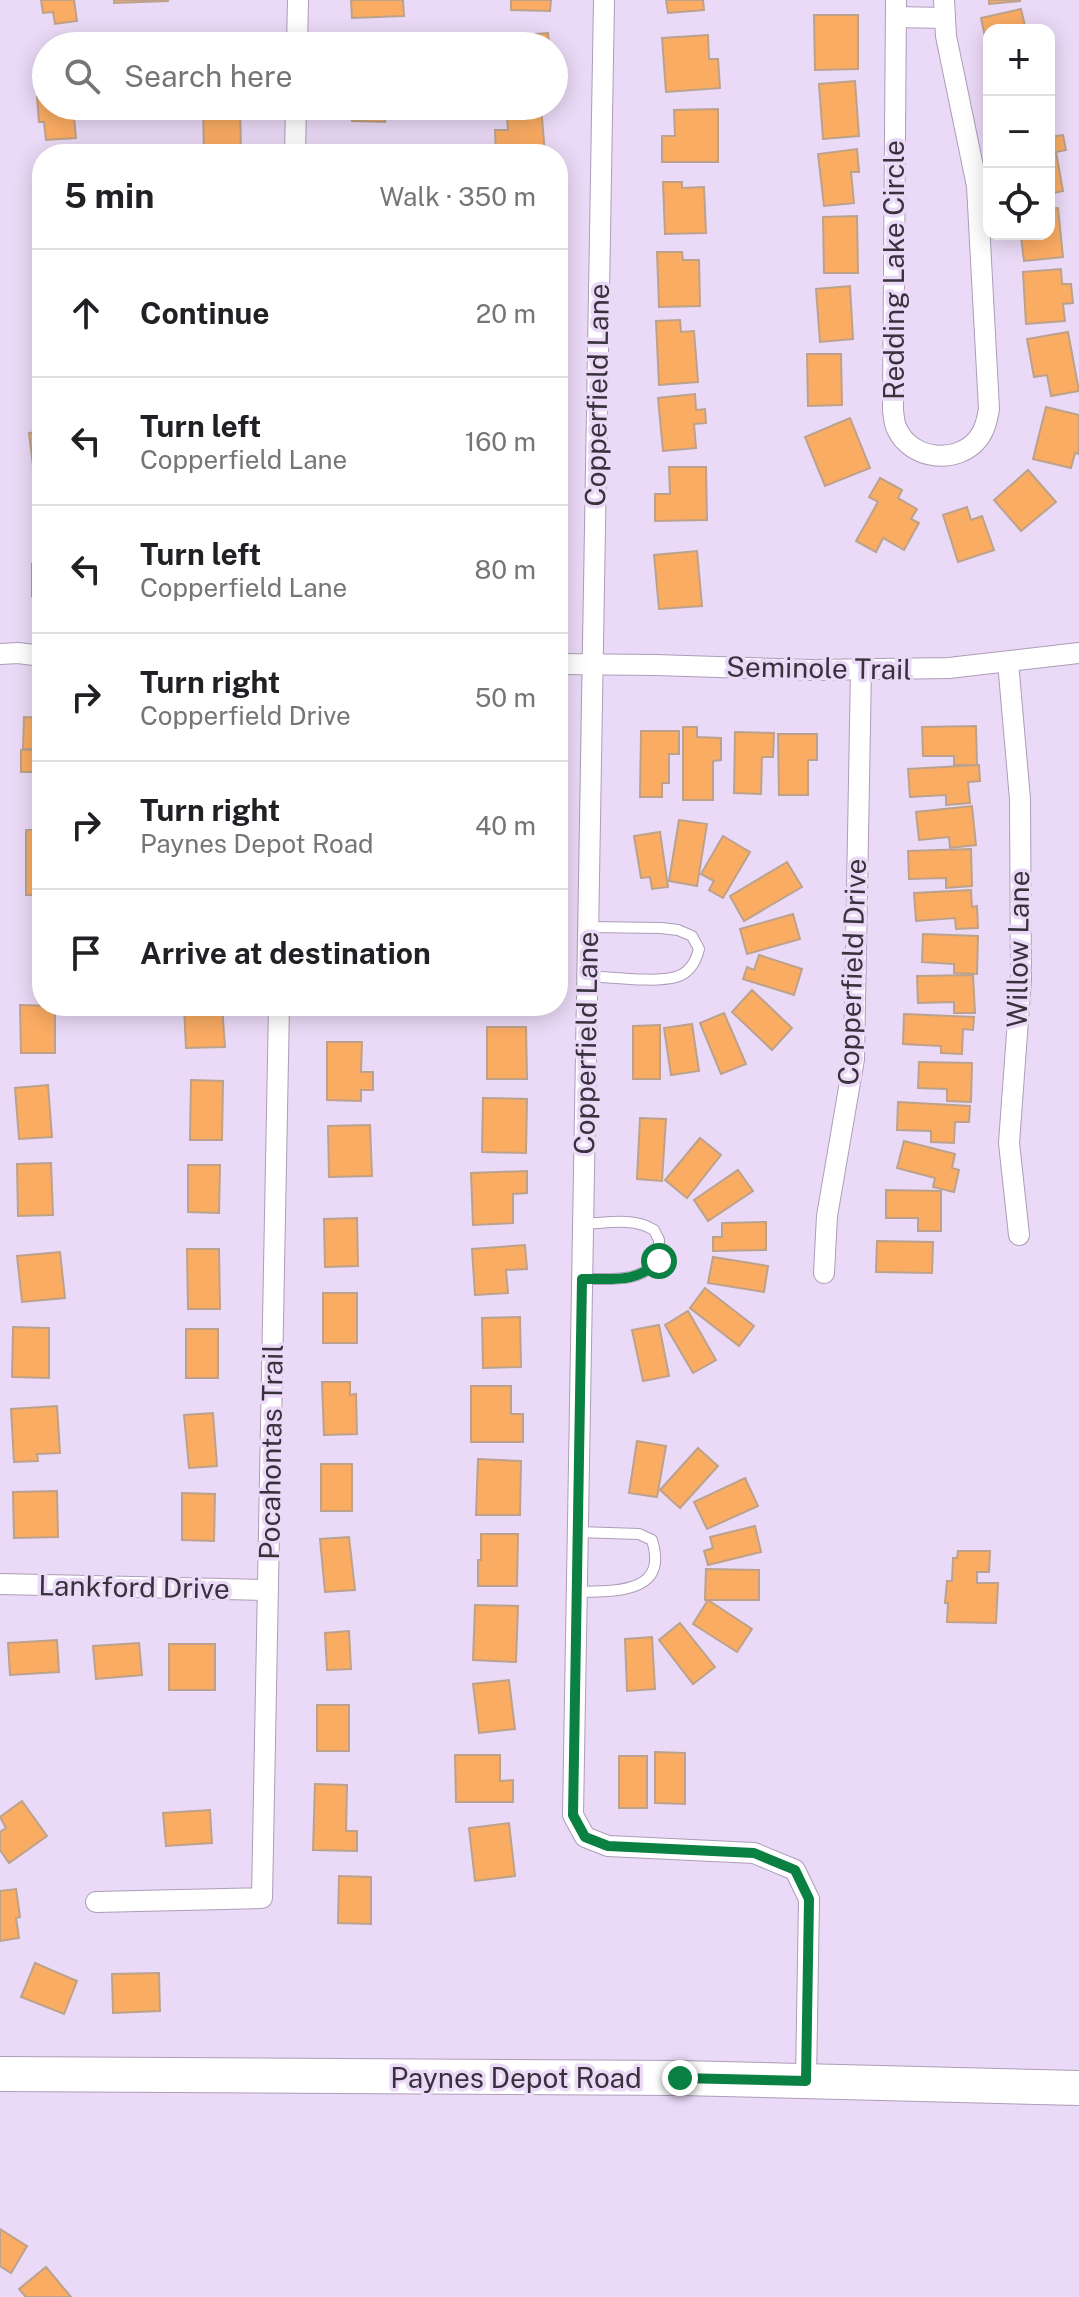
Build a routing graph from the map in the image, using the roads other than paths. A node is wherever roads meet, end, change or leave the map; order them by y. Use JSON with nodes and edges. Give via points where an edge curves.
{"nodes":[{"id":1,"x":298,"y":0,"type":"edge"},
{"id":2,"x":604,"y":0,"type":"edge"},
{"id":3,"x":896,"y":9,"type":"edge"},
{"id":4,"x":945,"y":9,"type":"edge"},
{"id":5,"x":297,"y":32,"type":"edge"},
{"id":6,"x":296,"y":120,"type":"edge"},
{"id":7,"x":295,"y":144,"type":"edge"},
{"id":8,"x":1079,"y":653,"type":"edge"},
{"id":9,"x":0,"y":654,"type":"edge"},
{"id":10,"x":32,"y":655,"type":"edge"},
{"id":11,"x":1008,"y":662,"type":"junction"},
{"id":12,"x":568,"y":664,"type":"edge"},
{"id":13,"x":593,"y":665,"type":"junction"},
{"id":14,"x":861,"y":669,"type":"junction"},
{"id":15,"x":588,"y":927,"type":"junction"},
{"id":16,"x":587,"y":976,"type":"junction"},
{"id":17,"x":279,"y":1016,"type":"edge"},
{"id":18,"x":583,"y":1224,"type":"junction"},
{"id":19,"x":1019,"y":1235,"type":"dead end"},
{"id":20,"x":824,"y":1273,"type":"dead end"},
{"id":21,"x":582,"y":1279,"type":"junction"},
{"id":22,"x":578,"y":1532,"type":"junction"},
{"id":23,"x":0,"y":1584,"type":"edge"},
{"id":24,"x":268,"y":1590,"type":"junction"},
{"id":25,"x":577,"y":1592,"type":"junction"},
{"id":26,"x":96,"y":1902,"type":"dead end"},
{"id":27,"x":0,"y":2074,"type":"edge"},
{"id":28,"x":806,"y":2081,"type":"junction"},
{"id":29,"x":1079,"y":2088,"type":"edge"}],
"edges":[{"from":1,"to":5,"type":"street"},
{"from":2,"to":13,"type":"street","name":"Copperfield Lane"},
{"from":3,"to":4,"type":"street"},
{"from":3,"to":4,"type":"street","name":"Redding Lake Circle","via":[[893,411],[904,440],[930,456],[964,451],[977,441],[989,409],[977,186]]},
{"from":6,"to":7,"type":"street"},
{"from":8,"to":11,"type":"street","name":"Seminole Trail"},
{"from":9,"to":10,"type":"street"},
{"from":11,"to":14,"type":"street","name":"Seminole Trail"},
{"from":11,"to":19,"type":"street","name":"Willow Lane","via":[[1020,799],[1021,979],[1009,1143]]},
{"from":12,"to":13,"type":"street","name":"Seminole Trail"},
{"from":13,"to":14,"type":"street","name":"Seminole Trail"},
{"from":13,"to":15,"type":"street","name":"Copperfield Lane"},
{"from":14,"to":20,"type":"street","name":"Copperfield Drive","via":[[854,1059],[827,1216]]},
{"from":15,"to":16,"type":"street","name":"Copperfield Lane"},
{"from":15,"to":16,"type":"lane","via":[[678,930],[692,936],[699,949],[695,963],[679,976]]},
{"from":16,"to":18,"type":"street","name":"Copperfield Lane"},
{"from":17,"to":24,"type":"street","name":"Pocahontas Trail"},
{"from":18,"to":21,"type":"street","name":"Copperfield Lane"},
{"from":18,"to":21,"type":"lane","via":[[646,1225],[654,1230],[660,1251],[659,1261],[643,1275]]},
{"from":21,"to":22,"type":"street","name":"Copperfield Lane"},
{"from":22,"to":25,"type":"street","name":"Copperfield Lane"},
{"from":22,"to":25,"type":"lane","via":[[639,1534],[652,1540],[657,1555],[654,1573],[645,1583]]},
{"from":23,"to":24,"type":"street","name":"Lankford Drive"},
{"from":24,"to":26,"type":"street","name":"Pocahontas Trail","via":[[262,1898]]},
{"from":25,"to":28,"type":"street","name":"Copperfield Lane","via":[[573,1815],[585,1837],[608,1846],[754,1853],[795,1870],[808,1897]]},
{"from":27,"to":28,"type":"main road","name":"Paynes Depot Road"},
{"from":28,"to":29,"type":"main road","name":"Paynes Depot Road"}]}
